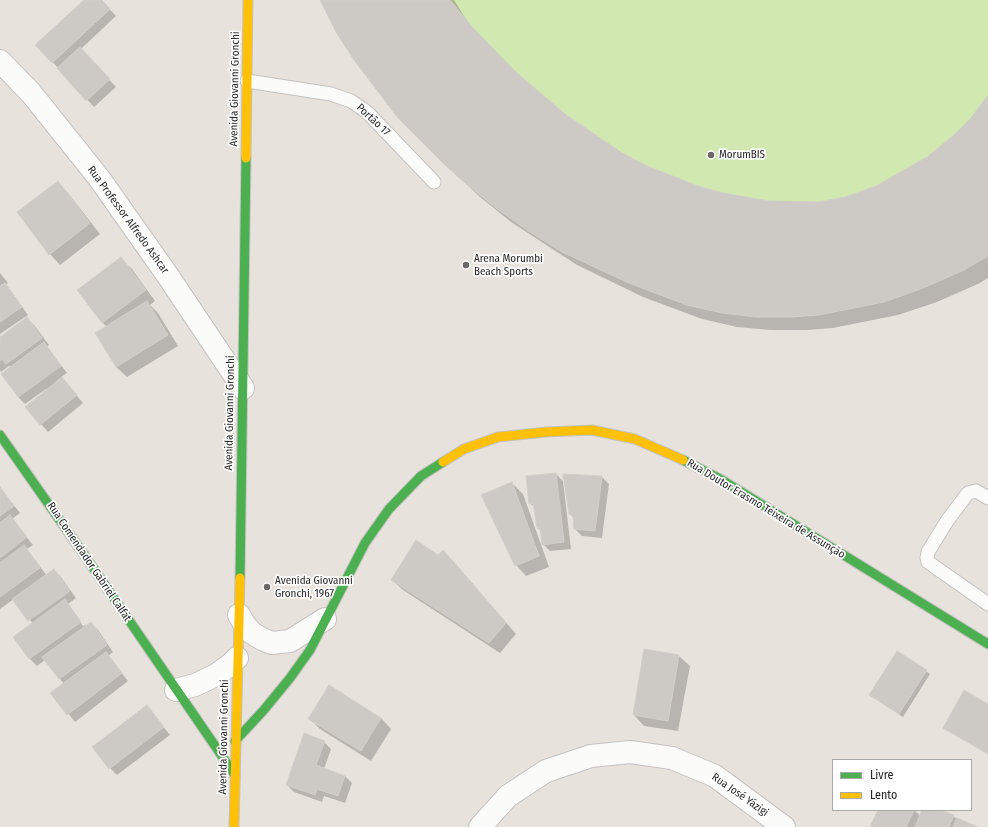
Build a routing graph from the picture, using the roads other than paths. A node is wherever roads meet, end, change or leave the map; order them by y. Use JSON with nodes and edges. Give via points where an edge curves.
{"nodes":[{"id":1,"x":248,"y":0,"type":"edge"},
{"id":2,"x":0,"y":61,"type":"edge"},
{"id":3,"x":247,"y":81,"type":"junction"},
{"id":4,"x":434,"y":182,"type":"dead end"},
{"id":5,"x":243,"y":388,"type":"junction"},
{"id":6,"x":0,"y":435,"type":"edge"},
{"id":7,"x":988,"y":498,"type":"edge"},
{"id":8,"x":988,"y":604,"type":"edge"},
{"id":9,"x":239,"y":615,"type":"junction"},
{"id":10,"x":325,"y":619,"type":"junction"},
{"id":11,"x":988,"y":644,"type":"edge"},
{"id":12,"x":237,"y":658,"type":"junction"},
{"id":13,"x":176,"y":690,"type":"junction"},
{"id":14,"x":235,"y":741,"type":"junction"},
{"id":15,"x":235,"y":775,"type":"junction"},
{"id":16,"x":234,"y":827,"type":"edge"},
{"id":17,"x":480,"y":827,"type":"edge"},
{"id":18,"x":784,"y":827,"type":"edge"}],
"edges":[{"from":1,"to":3,"type":"street","name":"Avenida Giovanni Gronchi"},
{"from":2,"to":5,"type":"street","name":"Rua Professor Alfredo Ashcar","via":[[31,93],[99,178]]},
{"from":3,"to":4,"type":"lane","name":"Portão 17","via":[[331,94],[352,101],[367,112]]},
{"from":3,"to":5,"type":"street","name":"Avenida Giovanni Gronchi"},
{"from":5,"to":9,"type":"street","name":"Avenida Giovanni Gronchi"},
{"from":6,"to":13,"type":"street","name":"Rua Comendador Gabriel Calfat"},
{"from":7,"to":8,"type":"lane","via":[[976,491],[968,493],[947,521],[927,558],[928,562]]},
{"from":9,"to":10,"type":"street","via":[[252,633],[272,643],[290,640]]},
{"from":9,"to":12,"type":"street","name":"Avenida Giovanni Gronchi"},
{"from":10,"to":11,"type":"street","name":"Rua Doutor Erasmo Teixeira de Assunção","via":[[366,543],[389,509],[421,476],[464,449],[498,437],[592,430],[635,439],[722,480]]},
{"from":10,"to":14,"type":"street","name":"Rua Doutor Erasmo Teixeira de Assunção","via":[[310,650],[290,678],[263,712]]},
{"from":12,"to":13,"type":"street","via":[[216,675]]},
{"from":12,"to":14,"type":"street","name":"Avenida Giovanni Gronchi"},
{"from":13,"to":15,"type":"street","name":"Rua Comendador Gabriel Calfat"},
{"from":14,"to":15,"type":"street","name":"Avenida Giovanni Gronchi"},
{"from":15,"to":16,"type":"street","name":"Avenida Giovanni Gronchi"},
{"from":17,"to":18,"type":"street","name":"Rua José Yázigi","via":[[508,796],[546,771],[591,756],[630,752],[672,758],[715,776]]}]}
